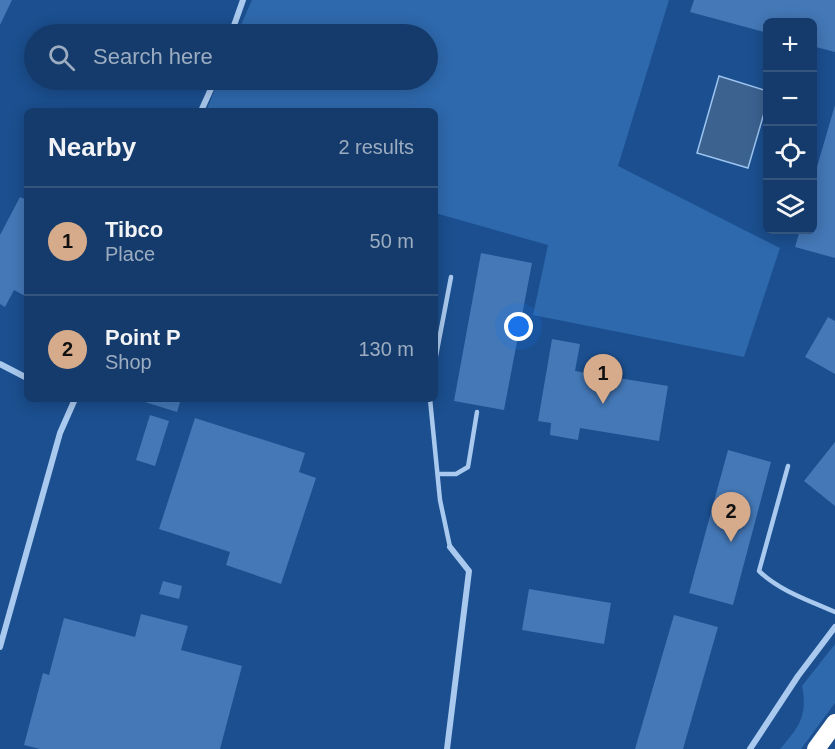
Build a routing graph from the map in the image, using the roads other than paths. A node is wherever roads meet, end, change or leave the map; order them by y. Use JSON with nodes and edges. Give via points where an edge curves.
{"nodes":[{"id":1,"x":243,"y":0,"type":"edge"},
{"id":2,"x":235,"y":24,"type":"edge"},
{"id":3,"x":210,"y":90,"type":"edge"},
{"id":4,"x":202,"y":108,"type":"edge"},
{"id":5,"x":451,"y":277,"type":"dead end"},
{"id":6,"x":438,"y":346,"type":"edge"},
{"id":7,"x":0,"y":364,"type":"edge"},
{"id":8,"x":24,"y":376,"type":"edge"},
{"id":9,"x":72,"y":402,"type":"edge"},
{"id":10,"x":430,"y":402,"type":"edge"},
{"id":11,"x":477,"y":412,"type":"dead end"},
{"id":12,"x":788,"y":466,"type":"dead end"},
{"id":13,"x":438,"y":474,"type":"junction"},
{"id":14,"x":450,"y":547,"type":"joint"},
{"id":15,"x":835,"y":612,"type":"edge"},
{"id":16,"x":835,"y":627,"type":"edge"},
{"id":17,"x":0,"y":647,"type":"edge"},
{"id":18,"x":835,"y":723,"type":"edge"},
{"id":19,"x":447,"y":749,"type":"edge"},
{"id":20,"x":750,"y":749,"type":"edge"},
{"id":21,"x":816,"y":749,"type":"edge"}],
"edges":[{"from":1,"to":2,"type":"street"},
{"from":3,"to":4,"type":"street"},
{"from":5,"to":6,"type":"lane"},
{"from":7,"to":8,"type":"street"},
{"from":9,"to":17,"type":"street"},
{"from":10,"to":13,"type":"lane"},
{"from":11,"to":13,"type":"lane","via":[[468,467],[456,474]]},
{"from":12,"to":15,"type":"lane","via":[[759,571],[783,589]]},
{"from":13,"to":14,"type":"lane"},
{"from":14,"to":19,"type":"street","via":[[469,571]]},
{"from":16,"to":20,"type":"street"},
{"from":18,"to":21,"type":"highway"}]}
